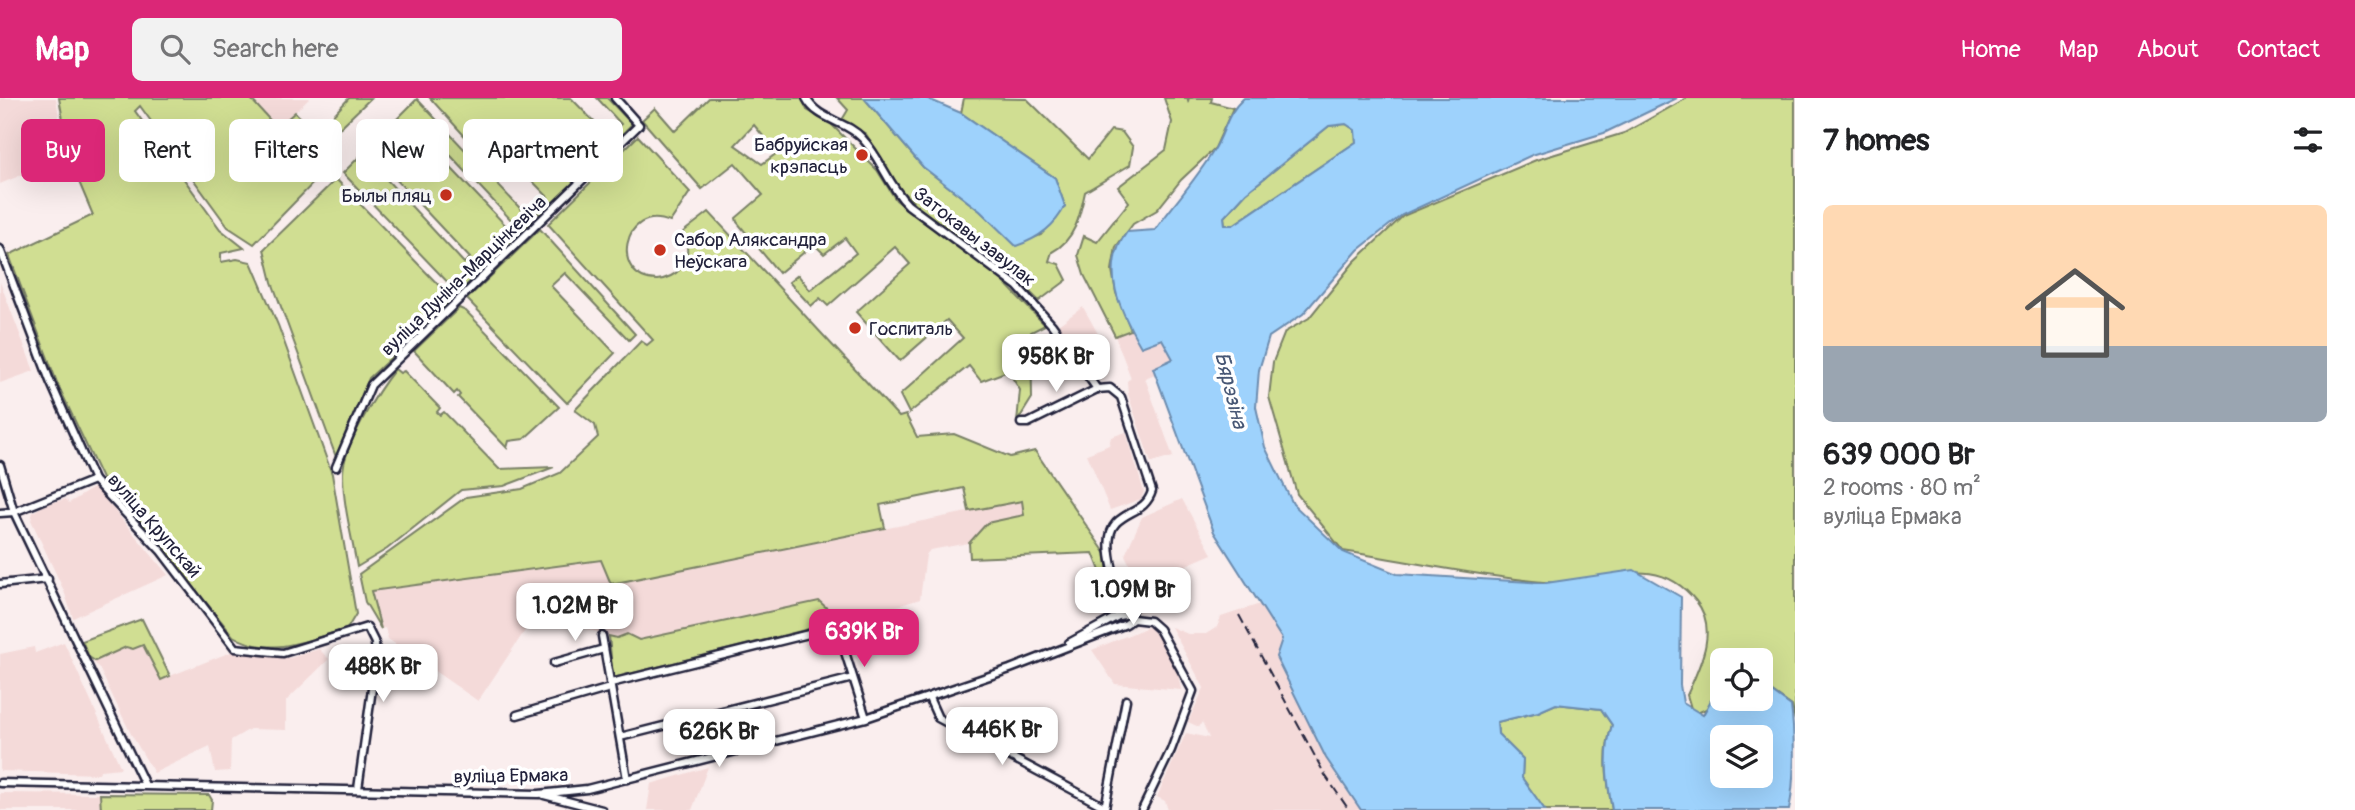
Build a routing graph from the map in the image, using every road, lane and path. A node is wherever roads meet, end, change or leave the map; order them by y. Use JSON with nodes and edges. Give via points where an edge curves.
{"nodes":[{"id":1,"x":615,"y":98,"type":"edge"},
{"id":2,"x":806,"y":98,"type":"edge"},
{"id":3,"x":0,"y":249,"type":"edge"},
{"id":4,"x":1097,"y":388,"type":"junction"},
{"id":5,"x":1021,"y":423,"type":"dead end"},
{"id":6,"x":0,"y":465,"type":"edge"},
{"id":7,"x":336,"y":467,"type":"dead end"},
{"id":8,"x":94,"y":480,"type":"junction"},
{"id":9,"x":14,"y":512,"type":"junction"},
{"id":10,"x":0,"y":513,"type":"edge"},
{"id":11,"x":48,"y":579,"type":"junction"},
{"id":12,"x":0,"y":584,"type":"edge"},
{"id":13,"x":1169,"y":585,"type":"dead end"},
{"id":14,"x":1131,"y":616,"type":"junction"},
{"id":15,"x":602,"y":636,"type":"dead end"},
{"id":16,"x":604,"y":649,"type":"junction"},
{"id":17,"x":554,"y":663,"type":"dead end"},
{"id":18,"x":853,"y":678,"type":"junction"},
{"id":19,"x":610,"y":685,"type":"junction"},
{"id":20,"x":929,"y":698,"type":"junction"},
{"id":21,"x":1126,"y":700,"type":"dead end"},
{"id":22,"x":517,"y":715,"type":"dead end"},
{"id":23,"x":866,"y":718,"type":"junction"},
{"id":24,"x":620,"y":737,"type":"junction"},
{"id":25,"x":627,"y":779,"type":"junction"},
{"id":26,"x":0,"y":783,"type":"edge"},
{"id":27,"x":145,"y":785,"type":"junction"},
{"id":28,"x":358,"y":789,"type":"junction"},
{"id":29,"x":539,"y":794,"type":"junction"},
{"id":30,"x":1105,"y":808,"type":"edge"},
{"id":31,"x":602,"y":810,"type":"edge"},
{"id":32,"x":1142,"y":810,"type":"edge"}],
"edges":[{"from":1,"to":7,"type":"street","name":"вуліца Дуніна-Марцінкевіча","via":[[639,125],[371,385]]},
{"from":2,"to":4,"type":"street","name":"Затокавы завулак","via":[[817,112],[860,136],[908,205],[1017,286]]},
{"from":3,"to":8,"type":"street","name":"вуліца Крупскай"},
{"from":4,"to":5,"type":"street"},
{"from":4,"to":14,"type":"street","name":"Затокавы завулак","via":[[1110,388],[1121,397],[1151,483],[1145,504],[1111,532],[1116,584]]},
{"from":6,"to":9,"type":"street"},
{"from":8,"to":9,"type":"street"},
{"from":8,"to":28,"type":"street","name":"вуліца Крупскай","via":[[161,551],[234,648],[283,653],[367,627],[375,643],[376,660]]},
{"from":9,"to":10,"type":"street"},
{"from":9,"to":11,"type":"street"},
{"from":11,"to":12,"type":"street"},
{"from":11,"to":27,"type":"street"},
{"from":13,"to":14,"type":"street","via":[[1138,599]]},
{"from":14,"to":20,"type":"street","name":"вуліца Ермака","via":[[1126,625]]},
{"from":14,"to":32,"type":"street","via":[[1159,629],[1193,691]]},
{"from":15,"to":16,"type":"street"},
{"from":16,"to":17,"type":"street"},
{"from":16,"to":19,"type":"street"},
{"from":18,"to":19,"type":"street","via":[[837,628]]},
{"from":18,"to":23,"type":"street"},
{"from":18,"to":24,"type":"street"},
{"from":19,"to":22,"type":"street"},
{"from":19,"to":24,"type":"street"},
{"from":20,"to":23,"type":"street","name":"вуліца Ермака"},
{"from":20,"to":30,"type":"street","via":[[938,718]]},
{"from":21,"to":30,"type":"street"},
{"from":23,"to":25,"type":"street","name":"вуліца Ермака"},
{"from":24,"to":25,"type":"street"},
{"from":25,"to":29,"type":"street","name":"вуліца Ермака"},
{"from":26,"to":27,"type":"street","name":"вуліца Ермака"},
{"from":27,"to":28,"type":"street","name":"вуліца Ермака"},
{"from":28,"to":29,"type":"street","name":"вуліца Ермака"},
{"from":29,"to":31,"type":"street"}]}
